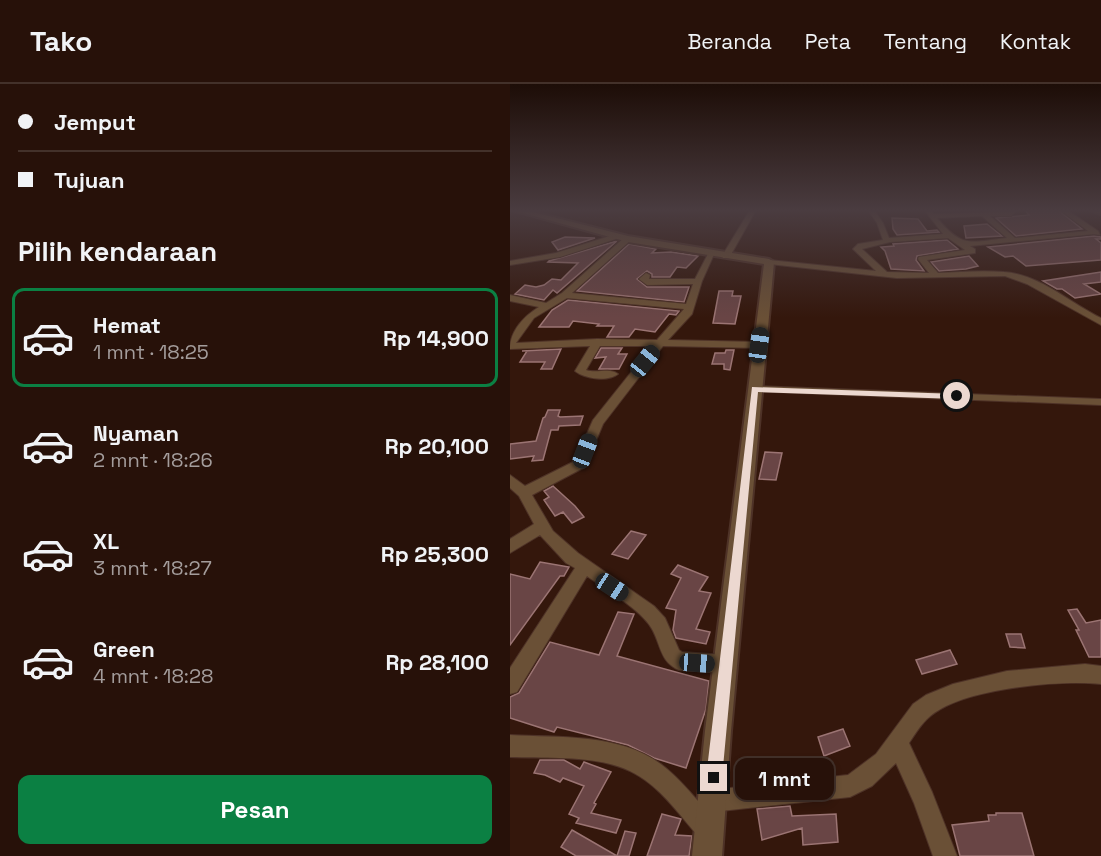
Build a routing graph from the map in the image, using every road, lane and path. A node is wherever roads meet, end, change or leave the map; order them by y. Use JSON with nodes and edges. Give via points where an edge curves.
{"nodes":[{"id":1,"x":585,"y":246,"type":"edge"},
{"id":2,"x":620,"y":246,"type":"edge"},
{"id":3,"x":667,"y":246,"type":"edge"},
{"id":4,"x":732,"y":246,"type":"edge"},
{"id":5,"x":861,"y":246,"type":"edge"},
{"id":6,"x":965,"y":246,"type":"edge"},
{"id":7,"x":712,"y":254,"type":"junction"},
{"id":8,"x":726,"y":256,"type":"junction"},
{"id":9,"x":769,"y":262,"type":"junction"},
{"id":10,"x":510,"y":263,"type":"edge"},
{"id":11,"x":646,"y":275,"type":"dead end"},
{"id":12,"x":885,"y":275,"type":"junction"},
{"id":13,"x":936,"y":276,"type":"junction"},
{"id":14,"x":698,"y":281,"type":"junction"},
{"id":15,"x":565,"y":295,"type":"junction"},
{"id":16,"x":510,"y":298,"type":"edge"},
{"id":17,"x":632,"y":302,"type":"junction"},
{"id":18,"x":548,"y":306,"type":"junction"},
{"id":19,"x":689,"y":307,"type":"junction"},
{"id":20,"x":621,"y":314,"type":"dead end"},
{"id":21,"x":1101,"y":321,"type":"edge"},
{"id":22,"x":597,"y":342,"type":"junction"},
{"id":23,"x":660,"y":343,"type":"junction"},
{"id":24,"x":510,"y":345,"type":"edge"},
{"id":25,"x":759,"y":345,"type":"junction"},
{"id":26,"x":613,"y":374,"type":"dead end"},
{"id":27,"x":754,"y":389,"type":"junction"},
{"id":28,"x":1101,"y":402,"type":"edge"},
{"id":29,"x":510,"y":480,"type":"edge"},
{"id":30,"x":524,"y":493,"type":"junction"},
{"id":31,"x":542,"y":526,"type":"junction"},
{"id":32,"x":510,"y":547,"type":"edge"},
{"id":33,"x":585,"y":566,"type":"junction"},
{"id":34,"x":725,"y":664,"type":"junction"},
{"id":35,"x":1101,"y":675,"type":"edge"},
{"id":36,"x":510,"y":685,"type":"edge"},
{"id":37,"x":898,"y":744,"type":"junction"},
{"id":38,"x":510,"y":746,"type":"edge"},
{"id":39,"x":712,"y":801,"type":"junction"},
{"id":40,"x":709,"y":832,"type":"junction"},
{"id":41,"x":706,"y":856,"type":"edge"},
{"id":42,"x":945,"y":856,"type":"edge"}],
"edges":[{"from":1,"to":10,"type":"street"},
{"from":2,"to":15,"type":"street"},
{"from":3,"to":7,"type":"street"},
{"from":4,"to":8,"type":"street"},
{"from":5,"to":12,"type":"street","via":[[857,249]]},
{"from":6,"to":13,"type":"street","via":[[971,252],[922,259]]},
{"from":7,"to":8,"type":"street"},
{"from":7,"to":14,"type":"street"},
{"from":8,"to":9,"type":"street"},
{"from":9,"to":12,"type":"street"},
{"from":9,"to":25,"type":"street"},
{"from":11,"to":14,"type":"street","via":[[647,282]]},
{"from":12,"to":13,"type":"street"},
{"from":13,"to":21,"type":"street","via":[[1005,274],[1022,278]]},
{"from":14,"to":19,"type":"street"},
{"from":15,"to":17,"type":"street"},
{"from":15,"to":18,"type":"street"},
{"from":16,"to":18,"type":"street"},
{"from":17,"to":19,"type":"street"},
{"from":17,"to":20,"type":"street"},
{"from":18,"to":24,"type":"street","via":[[522,324]]},
{"from":19,"to":23,"type":"street"},
{"from":22,"to":23,"type":"street"},
{"from":22,"to":24,"type":"street"},
{"from":22,"to":26,"type":"street","via":[[580,371],[590,375]]},
{"from":23,"to":25,"type":"street"},
{"from":23,"to":30,"type":"street","via":[[597,423],[580,464]]},
{"from":25,"to":27,"type":"street"},
{"from":27,"to":28,"type":"street"},
{"from":27,"to":34,"type":"street"},
{"from":29,"to":30,"type":"street"},
{"from":30,"to":31,"type":"street"},
{"from":31,"to":32,"type":"street"},
{"from":31,"to":33,"type":"street"},
{"from":33,"to":34,"type":"street","via":[[648,611],[659,624],[672,656],[679,661]]},
{"from":33,"to":36,"type":"street"},
{"from":34,"to":39,"type":"street"},
{"from":35,"to":37,"type":"street","via":[[1052,674],[957,692],[922,709]]},
{"from":37,"to":39,"type":"street","via":[[880,768],[850,786]]},
{"from":37,"to":42,"type":"street"},
{"from":38,"to":40,"type":"street","via":[[607,753],[631,760],[652,772]]},
{"from":39,"to":40,"type":"street"},
{"from":40,"to":41,"type":"street"}]}
